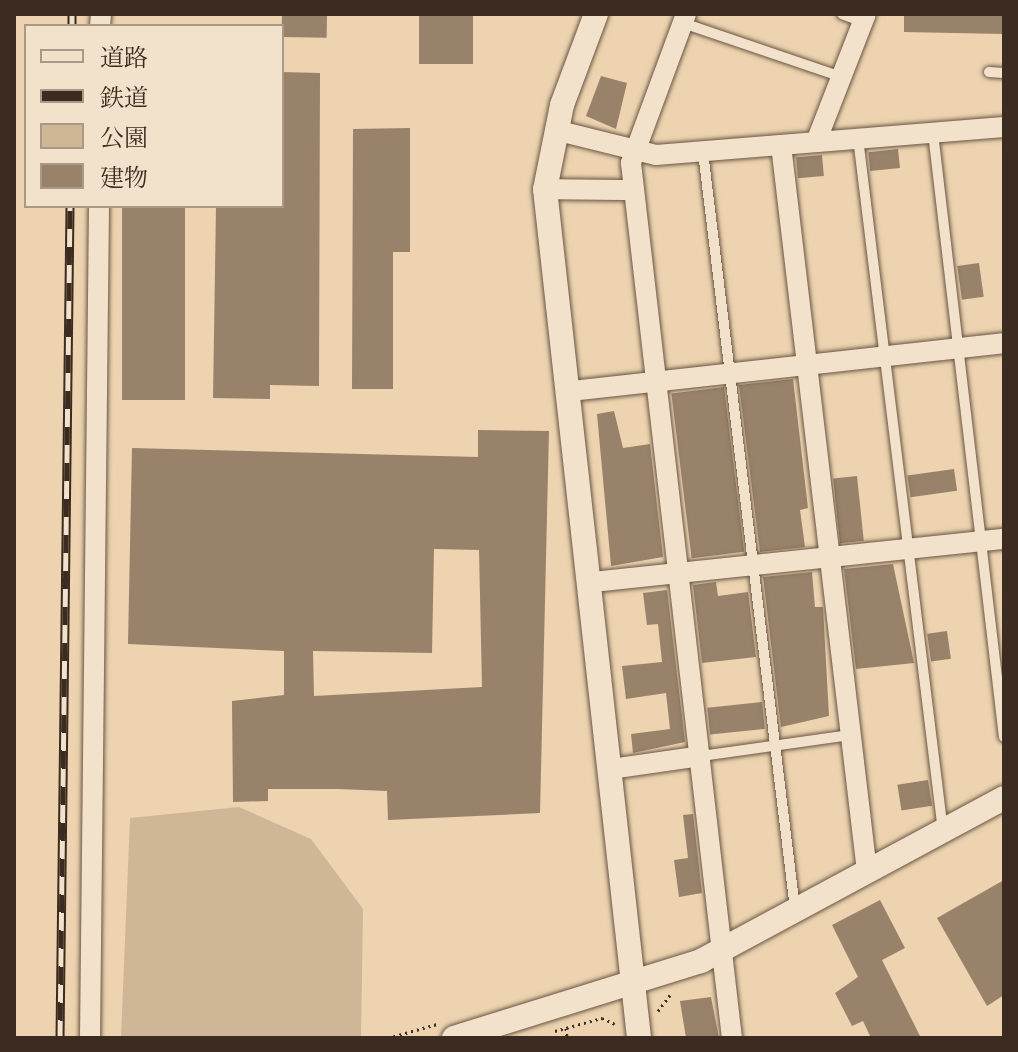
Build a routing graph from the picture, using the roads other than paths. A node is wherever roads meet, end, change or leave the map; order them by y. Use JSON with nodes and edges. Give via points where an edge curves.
{"nodes":[{"id":1,"x":596,"y":14,"type":"edge"},
{"id":2,"x":842,"y":14,"type":"edge"},
{"id":3,"x":684,"y":18,"type":"edge"},
{"id":4,"x":864,"y":18,"type":"edge"},
{"id":5,"x":989,"y":72,"type":"dead end"},
{"id":6,"x":1004,"y":73,"type":"edge"},
{"id":7,"x":842,"y":77,"type":"junction"},
{"id":8,"x":1004,"y":127,"type":"edge"},
{"id":9,"x":555,"y":130,"type":"junction"},
{"id":10,"x":933,"y":133,"type":"junction"},
{"id":11,"x":858,"y":138,"type":"junction"},
{"id":12,"x":816,"y":142,"type":"junction"},
{"id":13,"x":781,"y":145,"type":"junction"},
{"id":14,"x":634,"y":149,"type":"junction"},
{"id":15,"x":703,"y":152,"type":"junction"},
{"id":16,"x":545,"y":189,"type":"junction"},
{"id":17,"x":633,"y":190,"type":"junction"},
{"id":18,"x":99,"y":208,"type":"edge"},
{"id":19,"x":1004,"y":343,"type":"edge"},
{"id":20,"x":959,"y":348,"type":"junction"},
{"id":21,"x":885,"y":357,"type":"junction"},
{"id":22,"x":805,"y":365,"type":"junction"},
{"id":23,"x":730,"y":374,"type":"junction"},
{"id":24,"x":657,"y":382,"type":"junction"},
{"id":25,"x":571,"y":391,"type":"junction"},
{"id":26,"x":1004,"y":539,"type":"edge"},
{"id":27,"x":981,"y":542,"type":"junction"},
{"id":28,"x":908,"y":549,"type":"junction"},
{"id":29,"x":829,"y":557,"type":"junction"},
{"id":30,"x":753,"y":565,"type":"junction"},
{"id":31,"x":680,"y":573,"type":"junction"},
{"id":32,"x":593,"y":582,"type":"junction"},
{"id":33,"x":851,"y":735,"type":"junction"},
{"id":34,"x":1004,"y":737,"type":"edge"},
{"id":35,"x":775,"y":746,"type":"junction"},
{"id":36,"x":701,"y":756,"type":"junction"},
{"id":37,"x":611,"y":769,"type":"junction"},
{"id":38,"x":1004,"y":798,"type":"edge"},
{"id":39,"x":943,"y":831,"type":"junction"},
{"id":40,"x":867,"y":872,"type":"junction"},
{"id":41,"x":795,"y":911,"type":"junction"},
{"id":42,"x":723,"y":949,"type":"junction"},
{"id":43,"x":633,"y":987,"type":"junction"},
{"id":44,"x":90,"y":1038,"type":"edge"},
{"id":45,"x":454,"y":1038,"type":"edge"},
{"id":46,"x":639,"y":1038,"type":"edge"},
{"id":47,"x":732,"y":1038,"type":"edge"}],
"edges":[{"from":1,"to":9,"type":"street"},
{"from":2,"to":4,"type":"lane"},
{"from":3,"to":7,"type":"lane"},
{"from":3,"to":14,"type":"street"},
{"from":4,"to":7,"type":"street"},
{"from":5,"to":6,"type":"lane"},
{"from":7,"to":12,"type":"street"},
{"from":8,"to":10,"type":"street"},
{"from":9,"to":14,"type":"street"},
{"from":9,"to":16,"type":"street"},
{"from":10,"to":11,"type":"street"},
{"from":10,"to":20,"type":"lane"},
{"from":11,"to":12,"type":"street"},
{"from":11,"to":21,"type":"lane"},
{"from":12,"to":13,"type":"street"},
{"from":13,"to":15,"type":"street"},
{"from":13,"to":22,"type":"street"},
{"from":14,"to":15,"type":"street"},
{"from":14,"to":17,"type":"street"},
{"from":15,"to":23,"type":"lane"},
{"from":16,"to":17,"type":"street"},
{"from":16,"to":25,"type":"street"},
{"from":17,"to":24,"type":"street"},
{"from":18,"to":44,"type":"street"},
{"from":19,"to":20,"type":"street"},
{"from":20,"to":21,"type":"street"},
{"from":20,"to":27,"type":"lane"},
{"from":21,"to":22,"type":"street"},
{"from":21,"to":28,"type":"lane"},
{"from":22,"to":23,"type":"street"},
{"from":22,"to":29,"type":"street"},
{"from":23,"to":24,"type":"street"},
{"from":23,"to":30,"type":"lane"},
{"from":24,"to":25,"type":"street"},
{"from":24,"to":31,"type":"street"},
{"from":25,"to":32,"type":"street"},
{"from":26,"to":27,"type":"street"},
{"from":27,"to":28,"type":"street"},
{"from":27,"to":34,"type":"lane"},
{"from":28,"to":29,"type":"street"},
{"from":28,"to":39,"type":"lane"},
{"from":29,"to":30,"type":"street"},
{"from":29,"to":33,"type":"street"},
{"from":30,"to":31,"type":"street"},
{"from":30,"to":35,"type":"lane"},
{"from":31,"to":32,"type":"street"},
{"from":31,"to":36,"type":"street"},
{"from":32,"to":37,"type":"street"},
{"from":33,"to":35,"type":"lane"},
{"from":33,"to":40,"type":"street"},
{"from":35,"to":36,"type":"lane"},
{"from":35,"to":41,"type":"lane"},
{"from":36,"to":37,"type":"street"},
{"from":36,"to":42,"type":"street"},
{"from":37,"to":43,"type":"street"},
{"from":38,"to":39,"type":"street"},
{"from":39,"to":40,"type":"street"},
{"from":40,"to":41,"type":"street"},
{"from":41,"to":42,"type":"street"},
{"from":42,"to":43,"type":"street"},
{"from":42,"to":47,"type":"street"},
{"from":43,"to":45,"type":"street"},
{"from":43,"to":46,"type":"street"}]}
